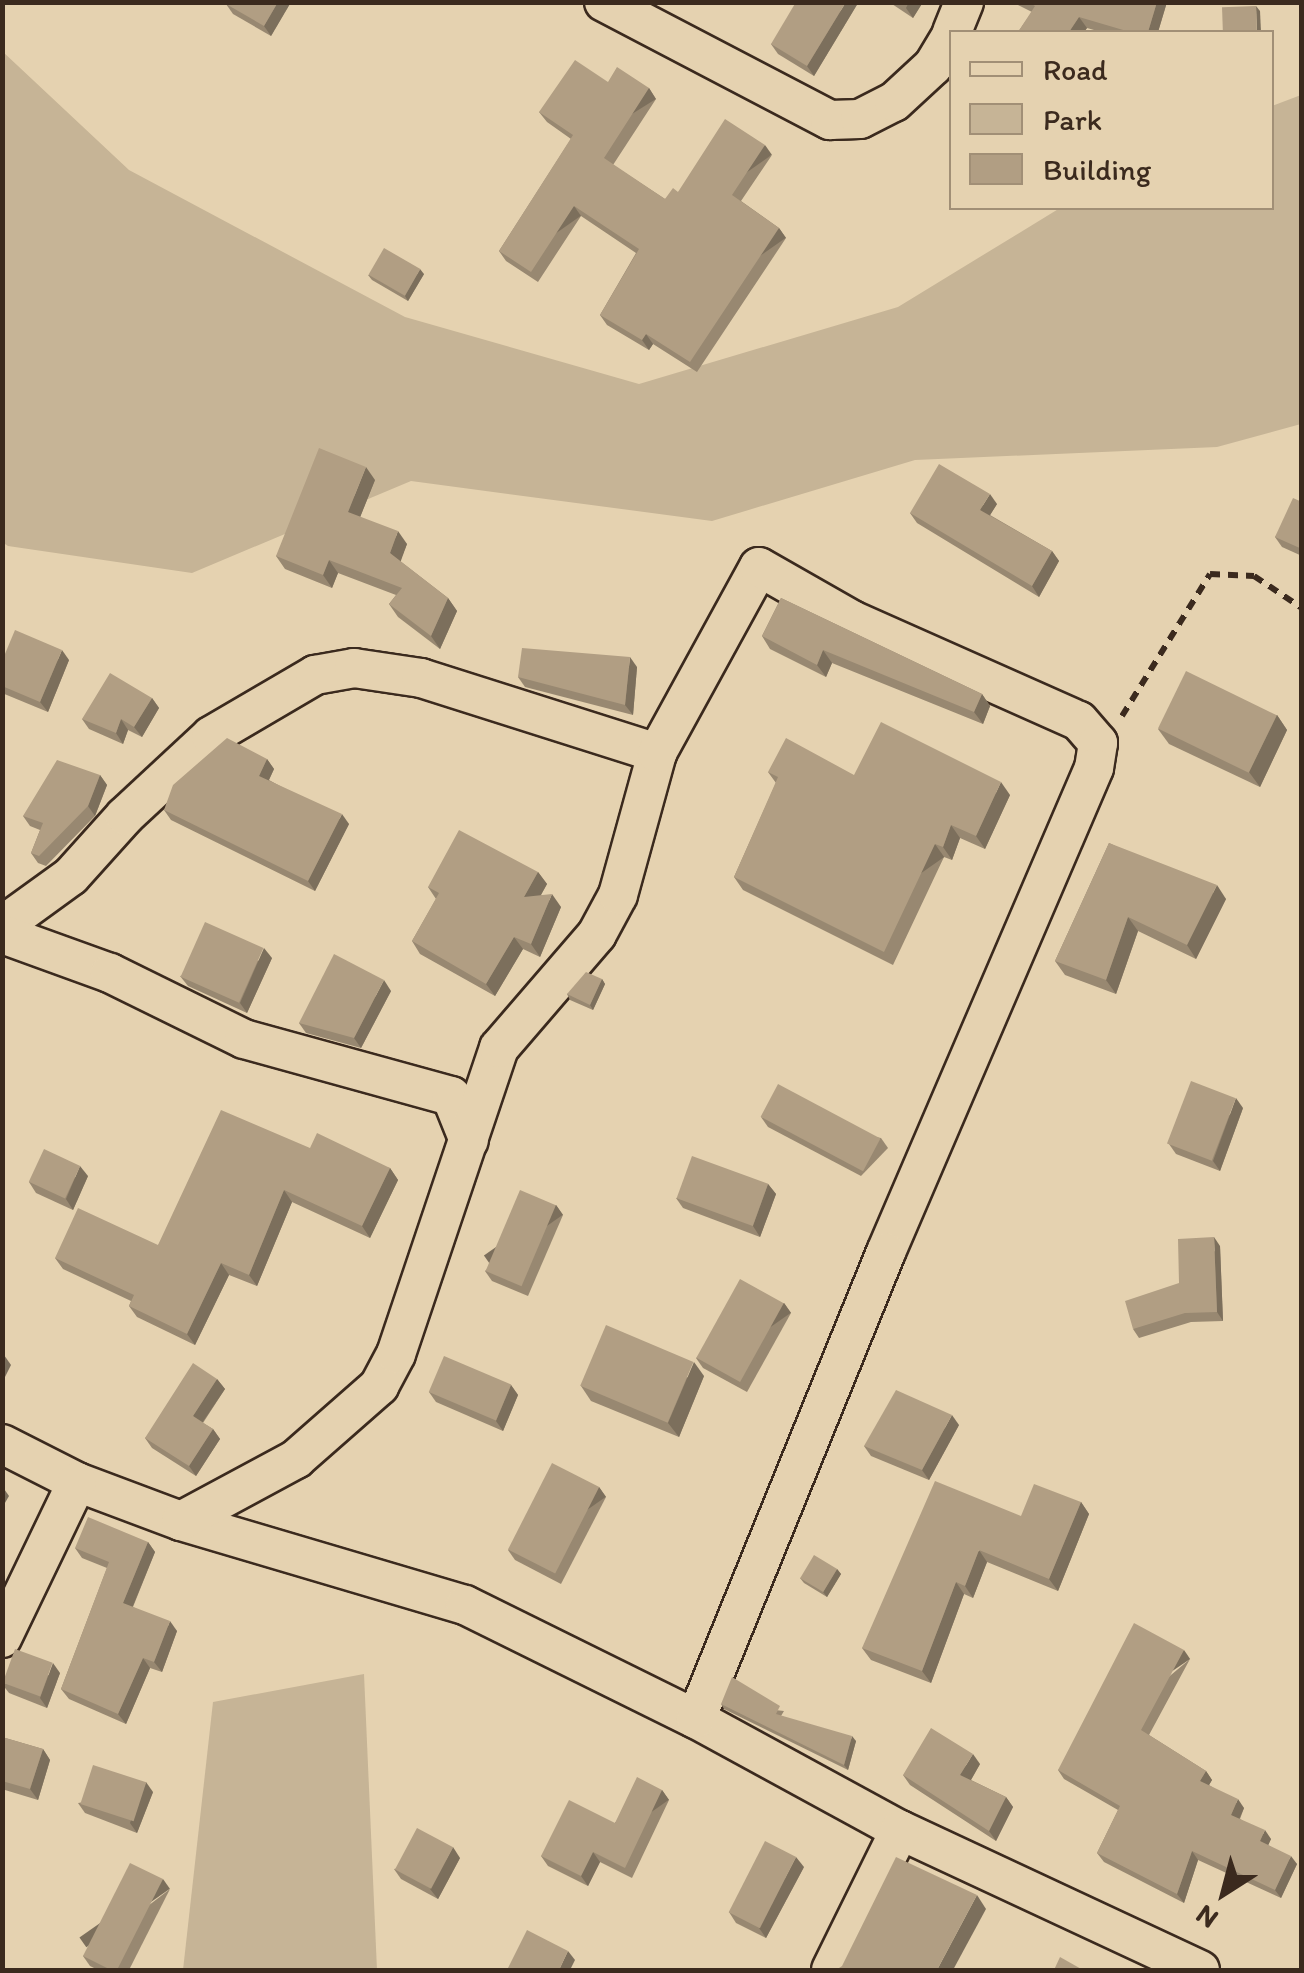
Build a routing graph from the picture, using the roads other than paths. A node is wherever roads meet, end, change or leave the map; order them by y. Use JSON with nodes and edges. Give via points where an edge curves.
{"nodes":[{"id":1,"x":604,"y":2,"type":"edge"},
{"id":2,"x":964,"y":2,"type":"edge"},
{"id":3,"x":953,"y":30,"type":"edge"},
{"id":4,"x":949,"y":38,"type":"edge"},
{"id":5,"x":657,"y":753,"type":"junction"},
{"id":6,"x":2,"y":930,"type":"edge"},
{"id":7,"x":469,"y":1142,"type":"junction"},
{"id":8,"x":2,"y":1444,"type":"edge"},
{"id":9,"x":77,"y":1482,"type":"junction"},
{"id":10,"x":181,"y":1521,"type":"junction"},
{"id":11,"x":2,"y":1638,"type":"edge"},
{"id":12,"x":696,"y":1719,"type":"junction"},
{"id":13,"x":900,"y":1830,"type":"junction"},
{"id":14,"x":831,"y":1970,"type":"edge"},
{"id":15,"x":1200,"y":1970,"type":"edge"}],
"edges":[{"from":1,"to":4,"type":"street","via":[[830,120],[860,119],[894,102],[934,66]]},
{"from":2,"to":3,"type":"street"},
{"from":5,"to":6,"type":"street","via":[[422,678],[354,668],[315,675],[211,736],[72,876]]},
{"from":5,"to":7,"type":"street","via":[[618,895],[597,934],[499,1048]]},
{"from":5,"to":12,"type":"street","via":[[760,566],[852,620],[1080,721],[1098,742],[1094,768],[886,1252]]},
{"from":6,"to":7,"type":"street","via":[[128,981],[244,1039],[451,1096]]},
{"from":7,"to":10,"type":"street","via":[[379,1386],[296,1459]]},
{"from":8,"to":9,"type":"street"},
{"from":9,"to":10,"type":"street"},
{"from":9,"to":11,"type":"street"},
{"from":10,"to":12,"type":"street","via":[[465,1605]]},
{"from":12,"to":13,"type":"street"},
{"from":13,"to":14,"type":"street"},
{"from":13,"to":15,"type":"street"}]}
